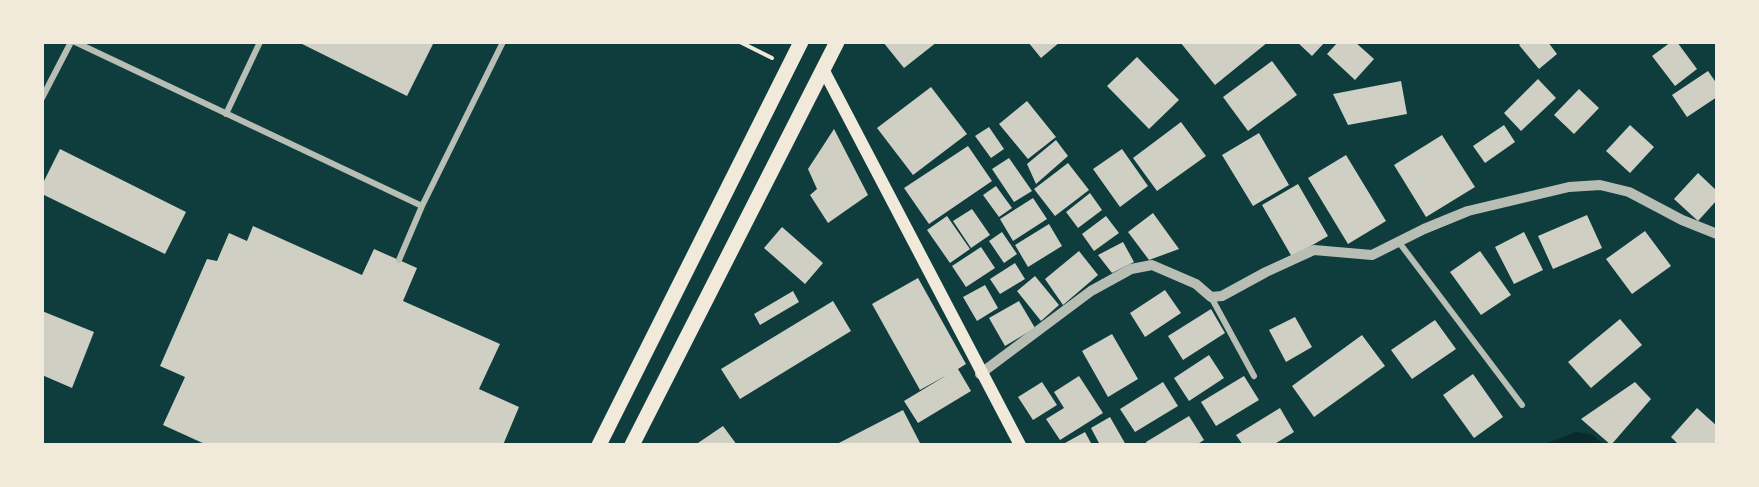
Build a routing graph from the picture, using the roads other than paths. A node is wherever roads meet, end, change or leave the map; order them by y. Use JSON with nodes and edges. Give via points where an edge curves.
{"nodes":[{"id":1,"x":73,"y":42,"type":"edge"},
{"id":2,"x":260,"y":42,"type":"edge"},
{"id":3,"x":503,"y":42,"type":"edge"},
{"id":4,"x":801,"y":42,"type":"edge"},
{"id":5,"x":837,"y":42,"type":"edge"},
{"id":6,"x":823,"y":69,"type":"junction"},
{"id":7,"x":42,"y":98,"type":"edge"},
{"id":8,"x":226,"y":114,"type":"junction"},
{"id":9,"x":422,"y":206,"type":"junction"},
{"id":10,"x":1717,"y":234,"type":"edge"},
{"id":11,"x":1398,"y":241,"type":"junction"},
{"id":12,"x":399,"y":260,"type":"dead end"},
{"id":13,"x":1210,"y":297,"type":"junction"},
{"id":14,"x":980,"y":374,"type":"junction"},
{"id":15,"x":1254,"y":376,"type":"dead end"},
{"id":16,"x":1522,"y":405,"type":"dead end"},
{"id":17,"x":599,"y":445,"type":"edge"},
{"id":18,"x":632,"y":445,"type":"edge"},
{"id":19,"x":1020,"y":445,"type":"edge"}],
"edges":[{"from":1,"to":7,"type":"street"},
{"from":1,"to":8,"type":"street"},
{"from":2,"to":8,"type":"street"},
{"from":3,"to":9,"type":"street"},
{"from":4,"to":17,"type":"main road"},
{"from":5,"to":6,"type":"main road"},
{"from":6,"to":14,"type":"main road"},
{"from":6,"to":18,"type":"main road"},
{"from":8,"to":9,"type":"street"},
{"from":9,"to":12,"type":"street"},
{"from":10,"to":11,"type":"street","via":[[1629,192],[1600,185],[1569,187],[1468,211]]},
{"from":11,"to":13,"type":"street","via":[[1372,255],[1314,250],[1222,296]]},
{"from":11,"to":16,"type":"street"},
{"from":13,"to":14,"type":"street","via":[[1196,285],[1152,266],[1131,269],[1091,291]]},
{"from":13,"to":15,"type":"street"},
{"from":14,"to":19,"type":"main road"}]}
